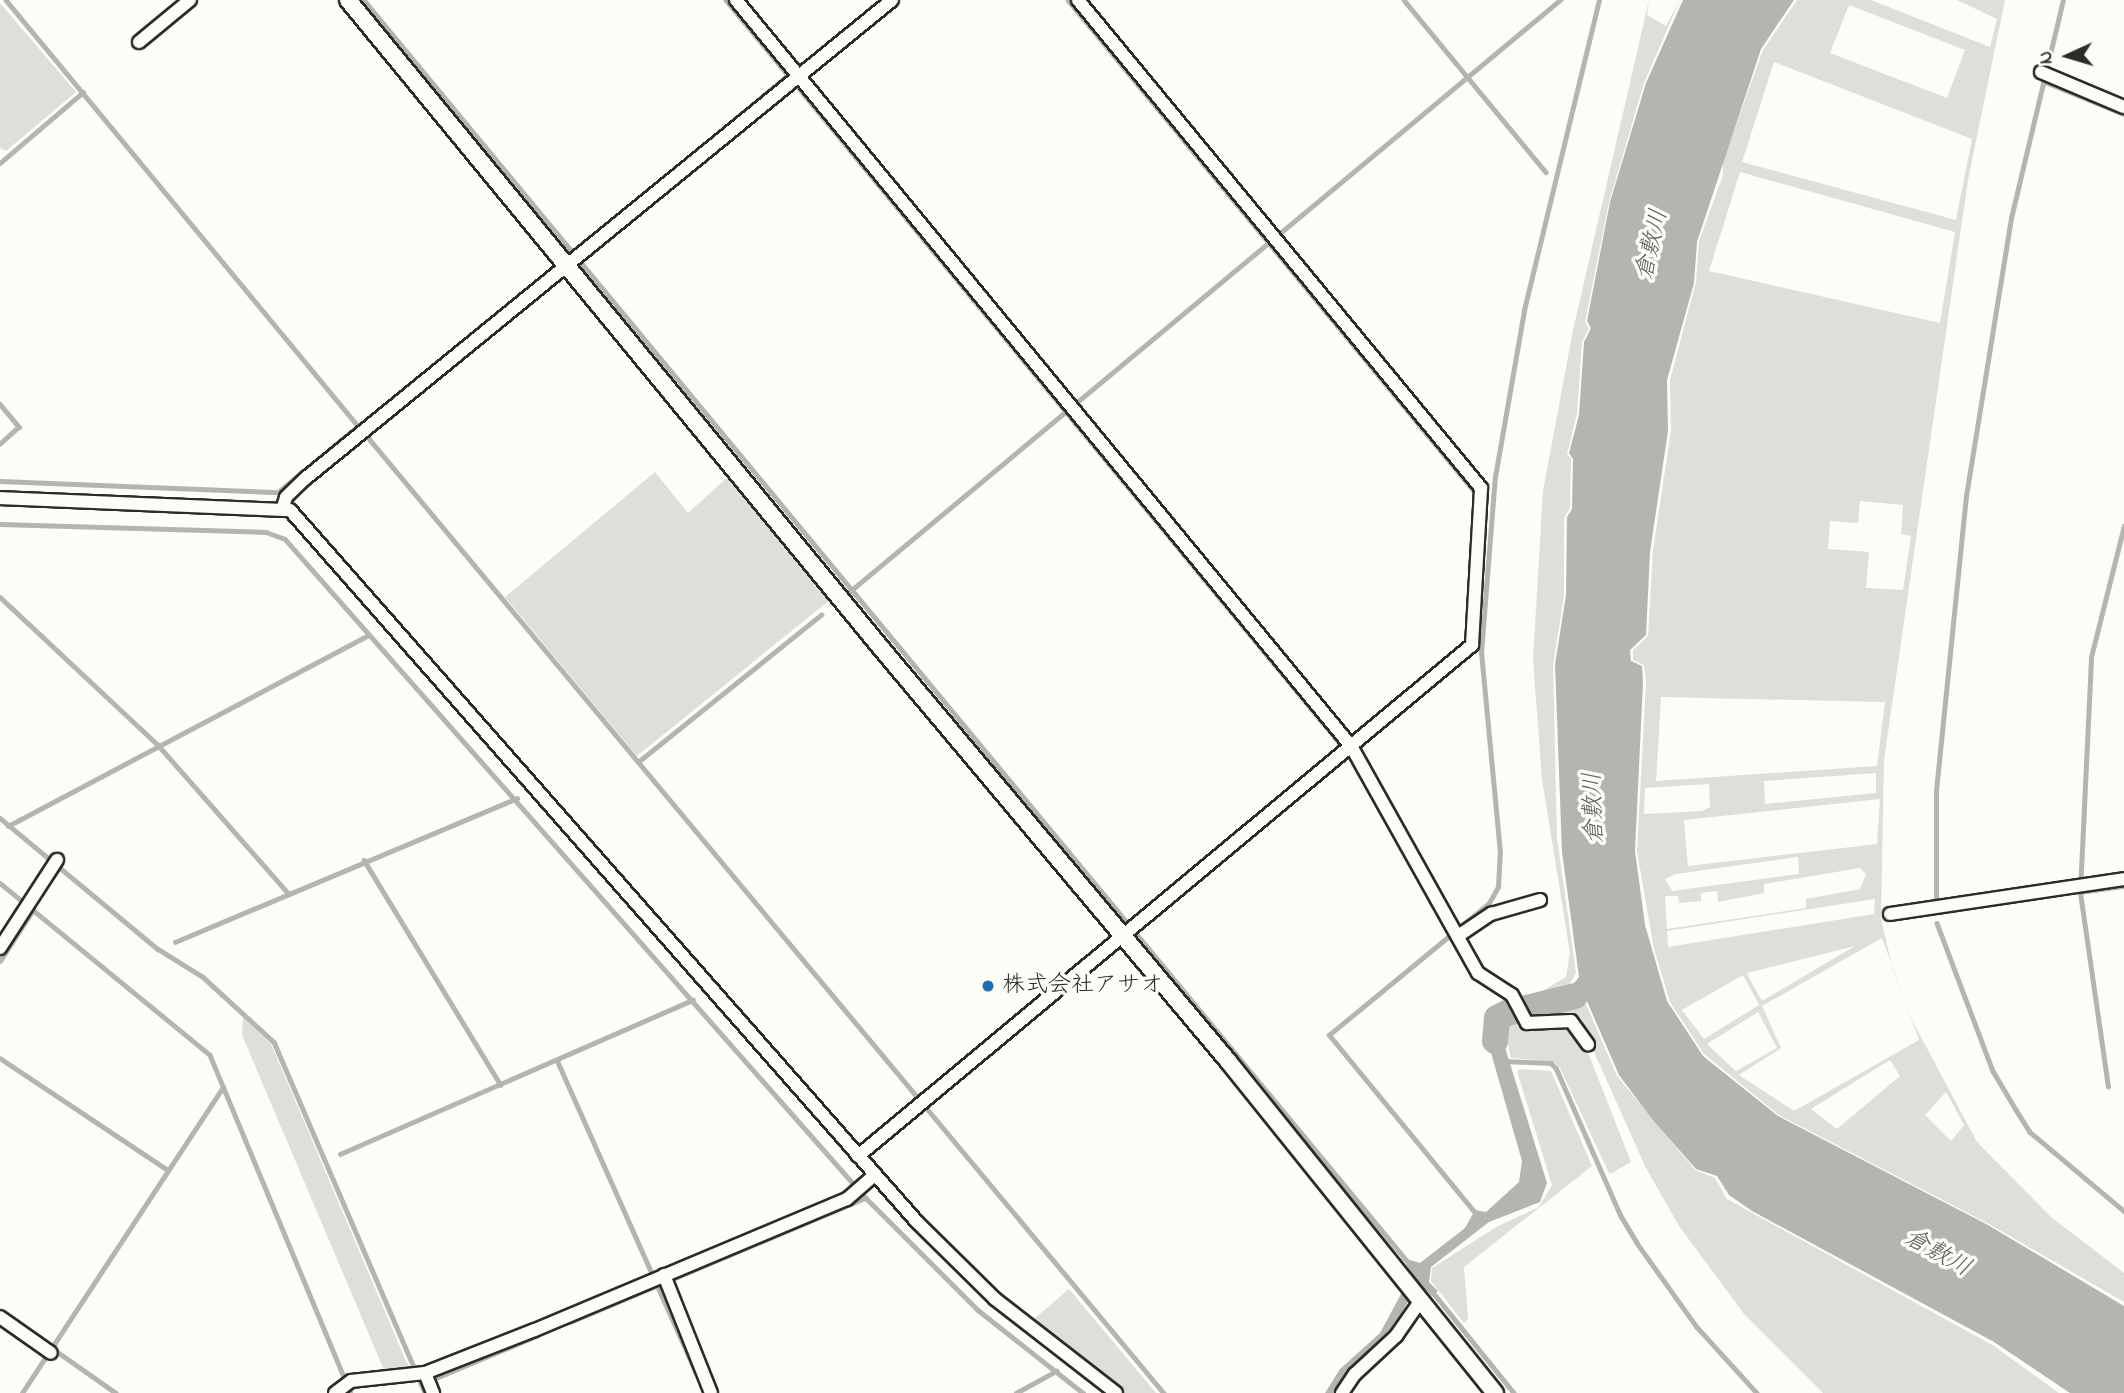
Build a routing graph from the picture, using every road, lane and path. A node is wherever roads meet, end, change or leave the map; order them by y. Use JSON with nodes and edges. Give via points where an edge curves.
{"nodes":[{"id":1,"x":190,"y":0,"type":"edge"},
{"id":2,"x":348,"y":0,"type":"edge"},
{"id":3,"x":736,"y":0,"type":"edge"},
{"id":4,"x":892,"y":0,"type":"edge"},
{"id":5,"x":1078,"y":0,"type":"edge"},
{"id":6,"x":139,"y":42,"type":"dead end"},
{"id":7,"x":2046,"y":74,"type":"dead end"},
{"id":8,"x":796,"y":79,"type":"junction"},
{"id":9,"x":2124,"y":107,"type":"edge"},
{"id":10,"x":574,"y":262,"type":"junction"},
{"id":11,"x":0,"y":498,"type":"edge"},
{"id":12,"x":283,"y":507,"type":"junction"},
{"id":13,"x":1351,"y":746,"type":"junction"},
{"id":14,"x":55,"y":863,"type":"dead end"},
{"id":15,"x":2124,"y":879,"type":"edge"},
{"id":16,"x":1540,"y":900,"type":"dead end"},
{"id":17,"x":1890,"y":914,"type":"dead end"},
{"id":18,"x":1455,"y":932,"type":"junction"},
{"id":19,"x":1128,"y":933,"type":"junction"},
{"id":20,"x":0,"y":948,"type":"edge"},
{"id":21,"x":1588,"y":1044,"type":"dead end"},
{"id":22,"x":858,"y":1156,"type":"junction"},
{"id":23,"x":875,"y":1175,"type":"junction"},
{"id":24,"x":662,"y":1280,"type":"junction"},
{"id":25,"x":1415,"y":1293,"type":"junction"},
{"id":26,"x":0,"y":1317,"type":"edge"},
{"id":27,"x":49,"y":1352,"type":"dead end"},
{"id":28,"x":424,"y":1379,"type":"edge"},
{"id":29,"x":343,"y":1386,"type":"edge"},
{"id":30,"x":711,"y":1393,"type":"edge"},
{"id":31,"x":1116,"y":1393,"type":"edge"},
{"id":32,"x":1342,"y":1393,"type":"edge"},
{"id":33,"x":1495,"y":1393,"type":"edge"}],
"edges":[{"from":1,"to":6,"type":"street"},
{"from":2,"to":10,"type":"street"},
{"from":3,"to":8,"type":"street"},
{"from":4,"to":8,"type":"street"},
{"from":5,"to":13,"type":"street","via":[[1481,488],[1472,645]]},
{"from":7,"to":9,"type":"street"},
{"from":8,"to":10,"type":"street"},
{"from":8,"to":13,"type":"street"},
{"from":10,"to":12,"type":"street","via":[[306,478],[286,496]]},
{"from":10,"to":19,"type":"street"},
{"from":11,"to":12,"type":"street"},
{"from":12,"to":22,"type":"street"},
{"from":13,"to":18,"type":"street"},
{"from":13,"to":19,"type":"street"},
{"from":14,"to":20,"type":"street"},
{"from":15,"to":17,"type":"street"},
{"from":16,"to":18,"type":"street","via":[[1491,914]]},
{"from":18,"to":21,"type":"street","via":[[1478,973],[1512,995],[1531,1024],[1571,1021]]},
{"from":19,"to":22,"type":"street"},
{"from":19,"to":25,"type":"street"},
{"from":22,"to":23,"type":"street"},
{"from":23,"to":24,"type":"street","via":[[859,1190]]},
{"from":23,"to":31,"type":"street","via":[[995,1298]]},
{"from":24,"to":28,"type":"street"},
{"from":24,"to":30,"type":"street"},
{"from":25,"to":32,"type":"street","via":[[1396,1336],[1355,1374]]},
{"from":25,"to":33,"type":"street"},
{"from":26,"to":27,"type":"street"},
{"from":28,"to":29,"type":"street"}]}
